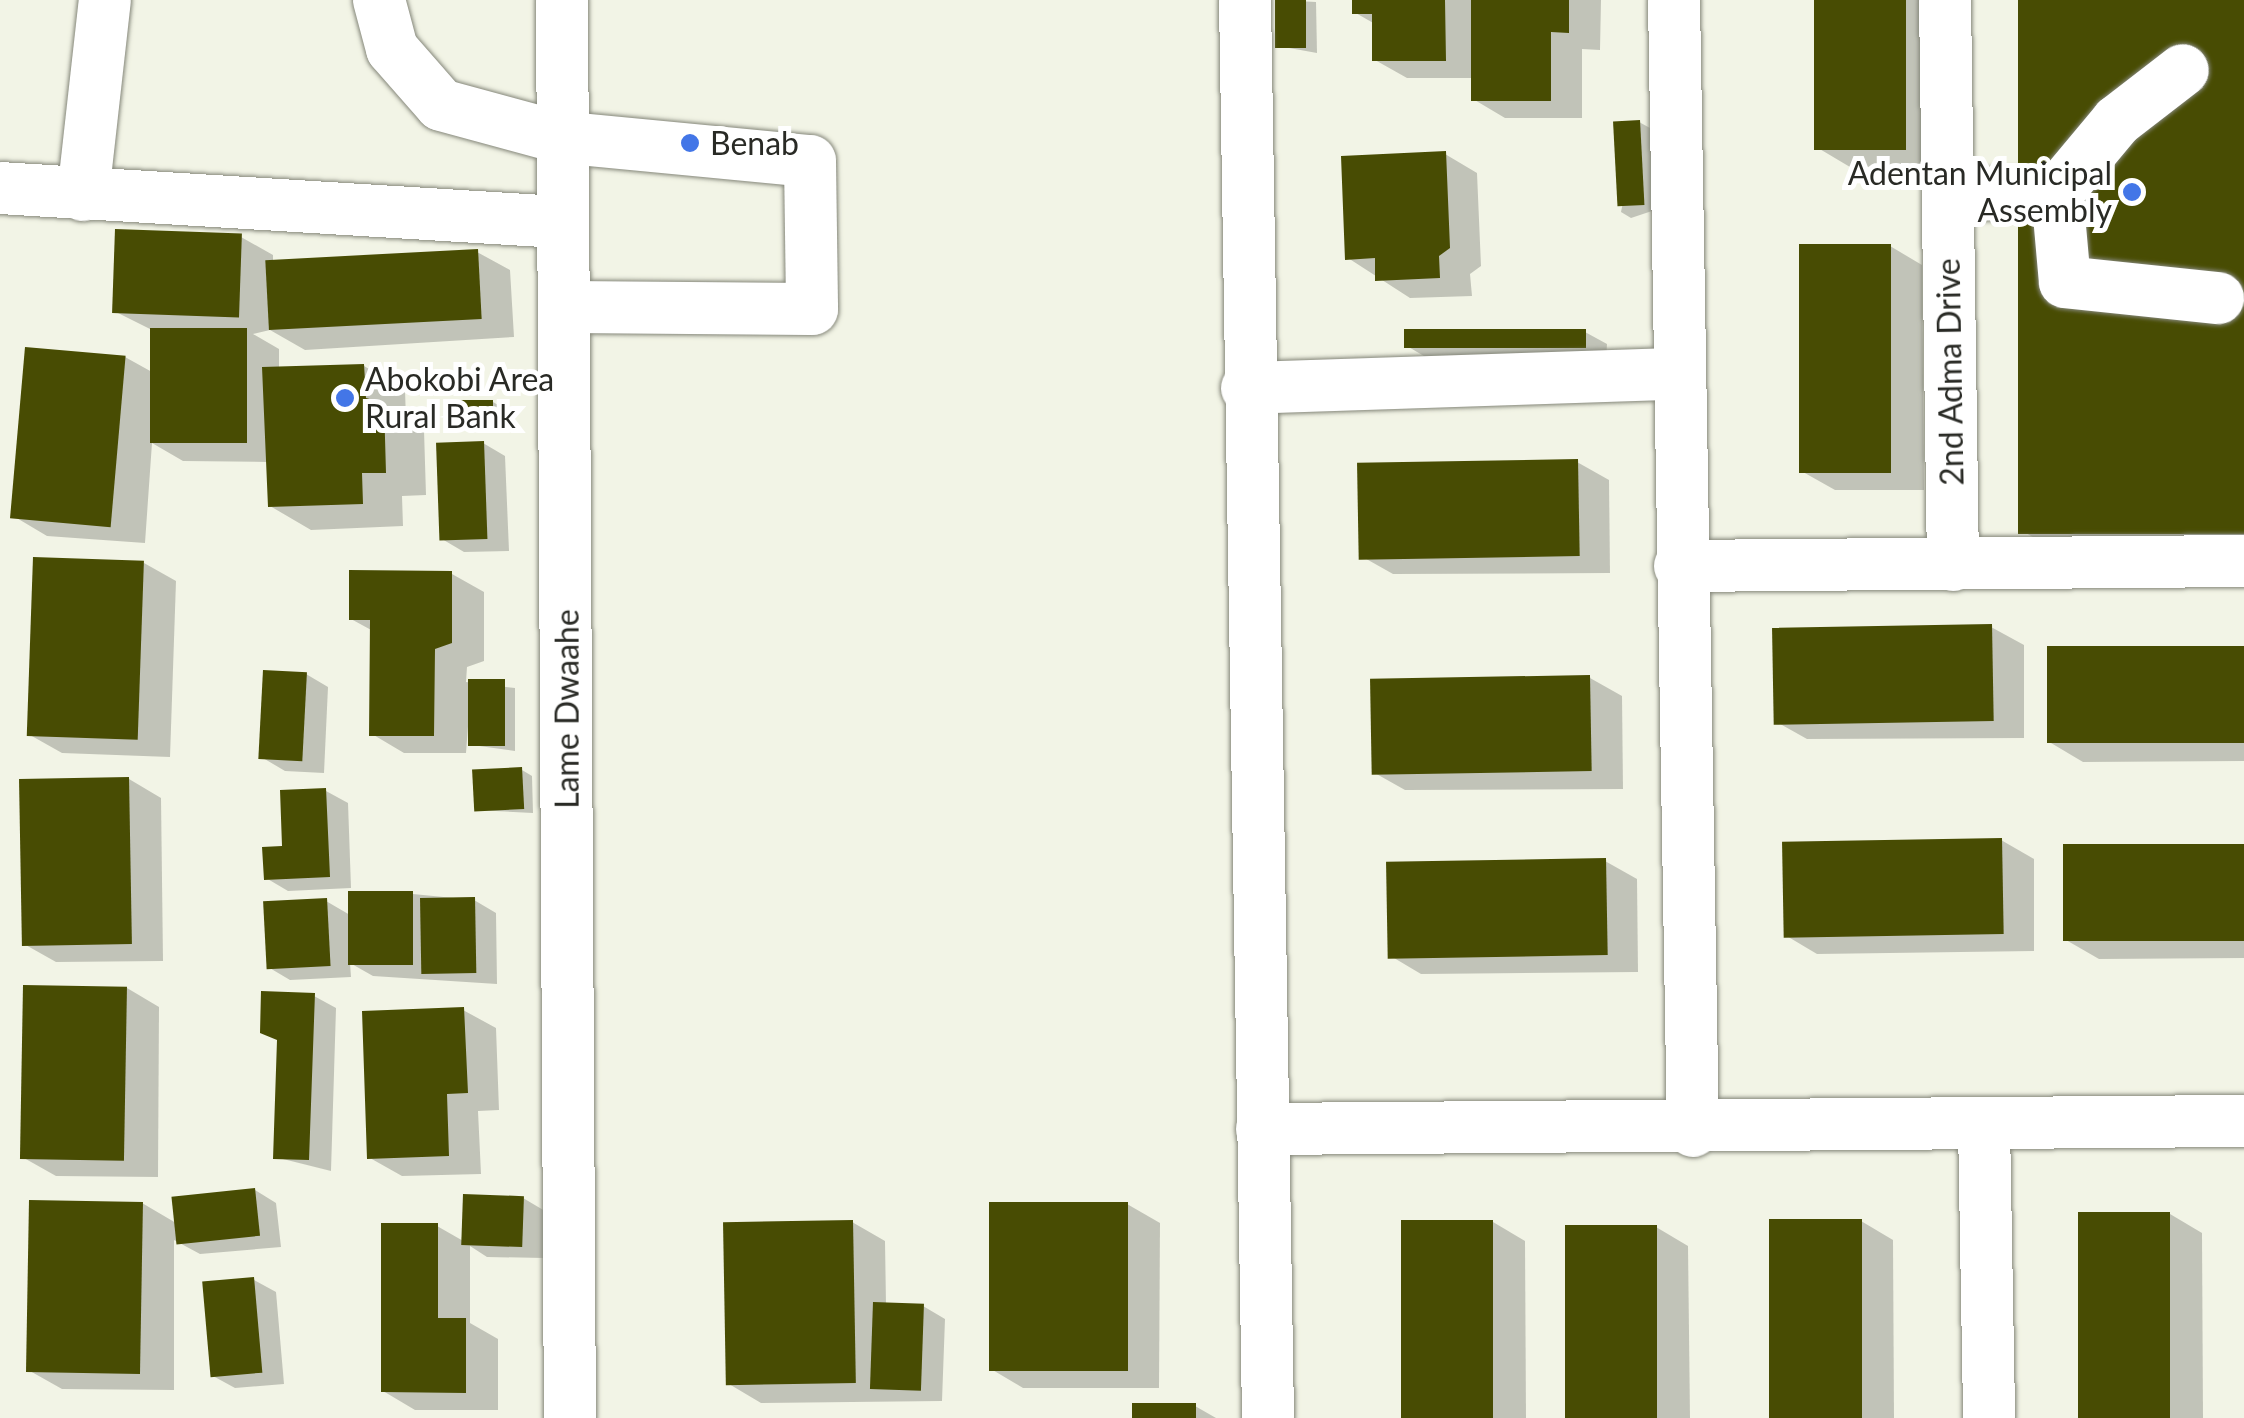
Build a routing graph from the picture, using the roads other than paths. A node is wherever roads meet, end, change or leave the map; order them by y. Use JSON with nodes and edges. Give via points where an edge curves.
{"nodes":[{"id":1,"x":105,"y":0,"type":"edge"},
{"id":2,"x":379,"y":0,"type":"edge"},
{"id":3,"x":562,"y":0,"type":"edge"},
{"id":4,"x":1245,"y":0,"type":"edge"},
{"id":5,"x":1674,"y":0,"type":"edge"},
{"id":6,"x":1945,"y":0,"type":"edge"},
{"id":7,"x":2183,"y":70,"type":"dead end"},
{"id":8,"x":559,"y":137,"type":"junction"},
{"id":9,"x":0,"y":188,"type":"edge"},
{"id":10,"x":2057,"y":193,"type":"junction"},
{"id":11,"x":83,"y":195,"type":"junction"},
{"id":12,"x":1948,"y":195,"type":"junction"},
{"id":13,"x":559,"y":222,"type":"junction"},
{"id":14,"x":2218,"y":298,"type":"dead end"},
{"id":15,"x":566,"y":307,"type":"junction"},
{"id":16,"x":1677,"y":374,"type":"junction"},
{"id":17,"x":1247,"y":388,"type":"junction"},
{"id":18,"x":2244,"y":562,"type":"edge"},
{"id":19,"x":1954,"y":565,"type":"junction"},
{"id":20,"x":1680,"y":566,"type":"junction"},
{"id":21,"x":2244,"y":1121,"type":"edge"},
{"id":22,"x":1984,"y":1125,"type":"junction"},
{"id":23,"x":1262,"y":1129,"type":"junction"},
{"id":24,"x":1693,"y":1132,"type":"junction"},
{"id":25,"x":570,"y":1418,"type":"edge"},
{"id":26,"x":1268,"y":1418,"type":"edge"},
{"id":27,"x":1989,"y":1418,"type":"edge"}],
"edges":[{"from":1,"to":11,"type":"street"},
{"from":2,"to":8,"type":"street","via":[[392,49],[441,105]]},
{"from":3,"to":8,"type":"street","name":"Lame Dwaahe"},
{"from":4,"to":17,"type":"street"},
{"from":5,"to":16,"type":"street"},
{"from":6,"to":12,"type":"street","name":"2nd Adma Drive"},
{"from":7,"to":10,"type":"street","via":[[2117,121]]},
{"from":8,"to":13,"type":"street","name":"Lame Dwaahe"},
{"from":8,"to":15,"type":"street","via":[[799,153],[816,178],[812,309]]},
{"from":9,"to":11,"type":"street"},
{"from":10,"to":12,"type":"street"},
{"from":10,"to":14,"type":"street","via":[[2065,282]]},
{"from":11,"to":13,"type":"street"},
{"from":12,"to":19,"type":"street","name":"2nd Adma Drive"},
{"from":13,"to":15,"type":"street","name":"Lame Dwaahe"},
{"from":15,"to":25,"type":"street","name":"Lame Dwaahe"},
{"from":16,"to":17,"type":"street"},
{"from":16,"to":20,"type":"street"},
{"from":17,"to":23,"type":"street"},
{"from":18,"to":19,"type":"street"},
{"from":19,"to":20,"type":"street"},
{"from":20,"to":24,"type":"street"},
{"from":21,"to":22,"type":"street"},
{"from":22,"to":24,"type":"street"},
{"from":22,"to":27,"type":"street"},
{"from":23,"to":24,"type":"street"},
{"from":23,"to":26,"type":"street"}]}
